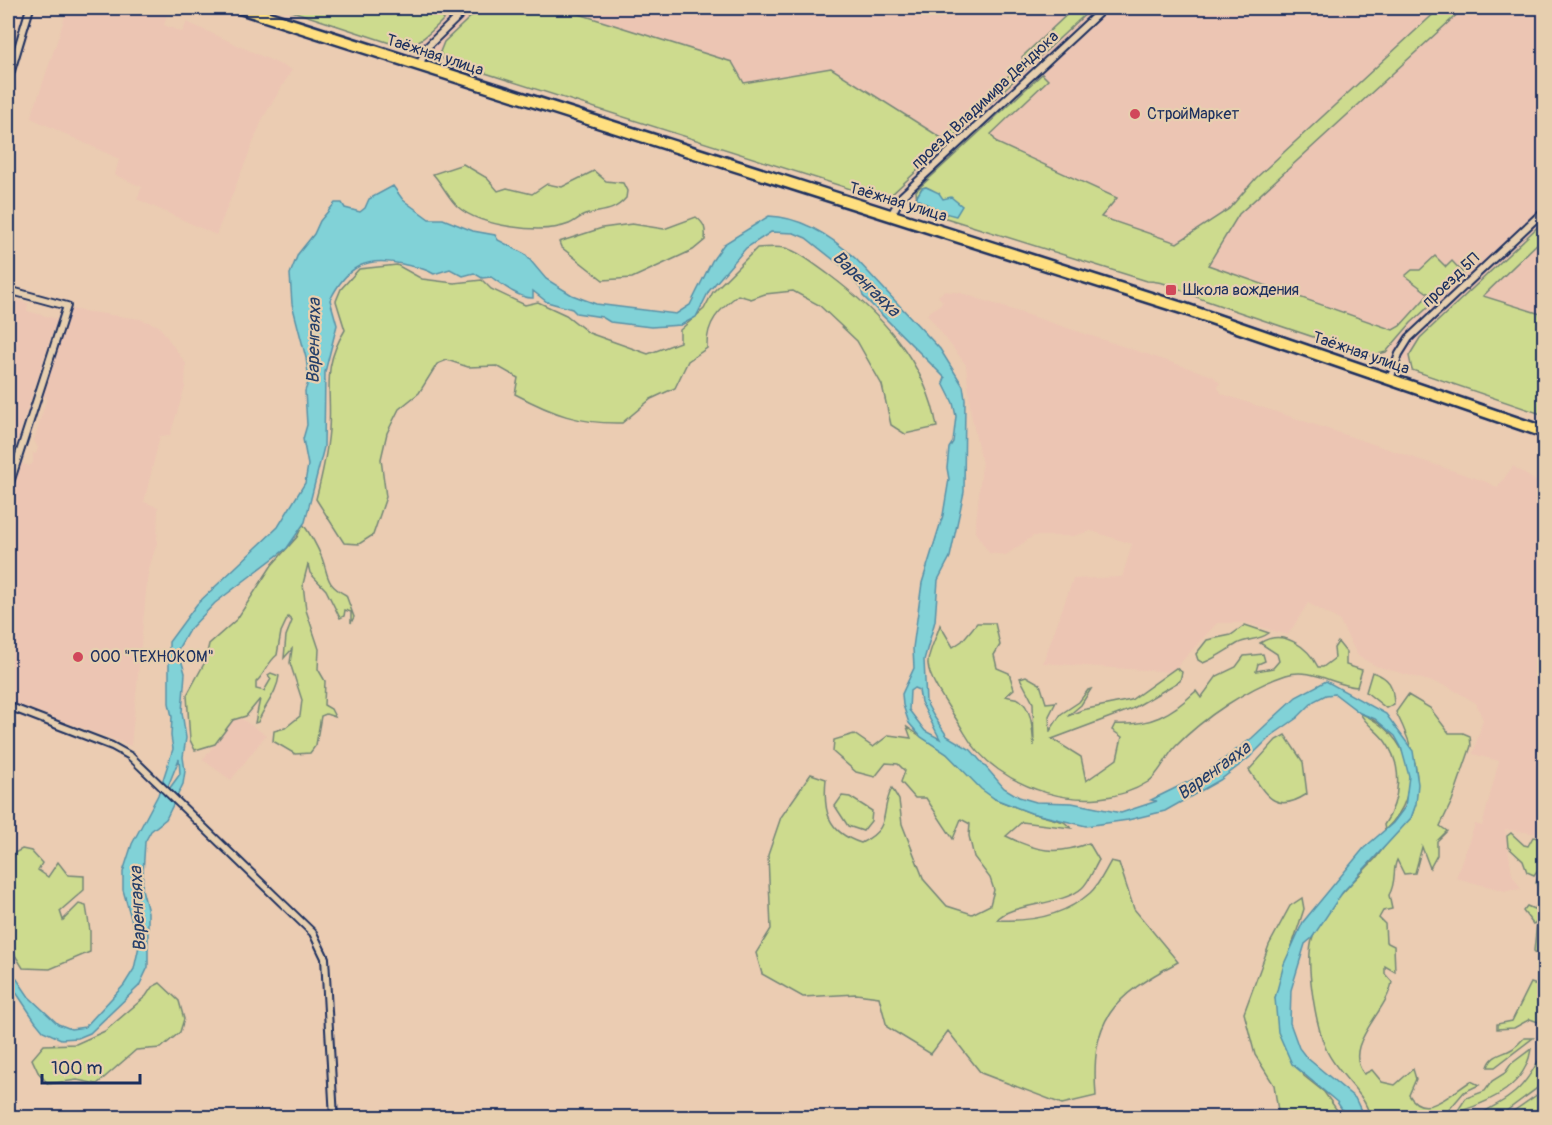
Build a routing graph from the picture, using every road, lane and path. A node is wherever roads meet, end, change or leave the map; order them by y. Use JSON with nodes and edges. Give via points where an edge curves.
{"nodes":[{"id":1,"x":30,"y":8,"type":"edge"},
{"id":2,"x":240,"y":8,"type":"edge"},
{"id":3,"x":467,"y":8,"type":"edge"},
{"id":4,"x":1104,"y":8,"type":"edge"},
{"id":5,"x":419,"y":66,"type":"junction"},
{"id":6,"x":8,"y":81,"type":"edge"},
{"id":7,"x":1545,"y":211,"type":"edge"},
{"id":8,"x":891,"y":215,"type":"junction"},
{"id":9,"x":8,"y":290,"type":"edge"},
{"id":10,"x":1390,"y":379,"type":"junction"},
{"id":11,"x":1545,"y":432,"type":"edge"},
{"id":12,"x":8,"y":489,"type":"edge"},
{"id":13,"x":8,"y":706,"type":"edge"},
{"id":14,"x":334,"y":1118,"type":"edge"}],
"edges":[{"from":1,"to":6,"type":"street"},
{"from":2,"to":5,"type":"highway","name":"Таёжная улица"},
{"from":3,"to":5,"type":"street","via":[[431,42]]},
{"from":4,"to":8,"type":"street","name":"проезд Владимира Дендюка","via":[[902,196]]},
{"from":5,"to":8,"type":"highway","name":"Таёжная улица"},
{"from":7,"to":10,"type":"street","name":"проезд 5П","via":[[1409,338]]},
{"from":8,"to":10,"type":"highway","name":"Таёжная улица"},
{"from":9,"to":12,"type":"street","via":[[67,306]]},
{"from":10,"to":11,"type":"highway","name":"Таёжная улица"},
{"from":13,"to":14,"type":"street","via":[[120,749],[313,933],[325,958]]}]}
